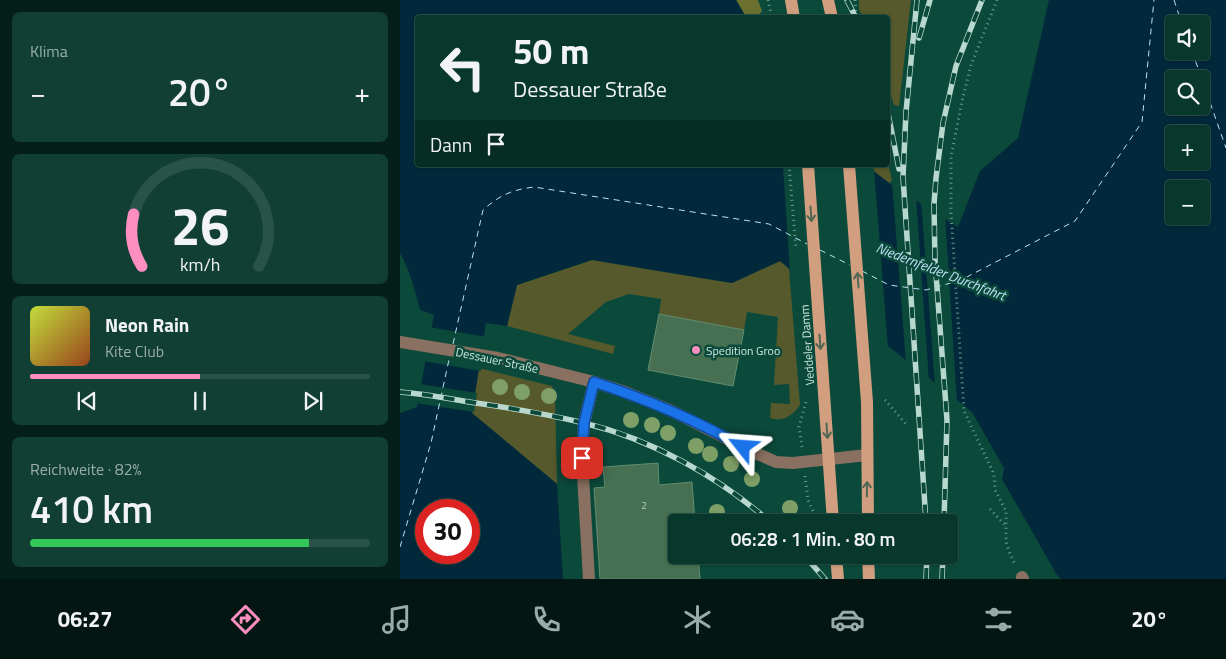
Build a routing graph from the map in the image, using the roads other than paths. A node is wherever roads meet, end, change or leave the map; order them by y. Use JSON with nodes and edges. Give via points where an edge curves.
{"nodes":[{"id":1,"x":791,"y":0,"type":"edge"},
{"id":2,"x":828,"y":0,"type":"edge"},
{"id":3,"x":794,"y":15,"type":"edge"},
{"id":4,"x":831,"y":15,"type":"edge"},
{"id":5,"x":808,"y":167,"type":"edge"},
{"id":6,"x":849,"y":167,"type":"edge"},
{"id":7,"x":400,"y":342,"type":"edge"},
{"id":8,"x":594,"y":382,"type":"junction"},
{"id":9,"x":867,"y":455,"type":"junction"},
{"id":10,"x":828,"y":459,"type":"junction"},
{"id":11,"x":833,"y":514,"type":"edge"},
{"id":12,"x":868,"y":514,"type":"edge"},
{"id":13,"x":837,"y":564,"type":"edge"},
{"id":14,"x":868,"y":564,"type":"edge"},
{"id":15,"x":589,"y":579,"type":"edge"},
{"id":16,"x":838,"y":579,"type":"edge"},
{"id":17,"x":869,"y":579,"type":"edge"}],
"edges":[{"from":1,"to":3,"type":"main road"},
{"from":2,"to":4,"type":"main road"},
{"from":5,"to":10,"type":"main road","name":"Veddeler Damm","one_way":true},
{"from":9,"to":6,"type":"main road","one_way":true,"via":[[867,402]]},
{"from":7,"to":8,"type":"street","name":"Dessauer Straße","via":[[498,358]]},
{"from":8,"to":10,"type":"street","name":"Dessauer Straße","via":[[670,410],[776,462],[785,464]]},
{"from":8,"to":15,"type":"street","via":[[584,423],[582,458]]},
{"from":9,"to":10,"type":"street","name":"Dessauer Straße"},
{"from":12,"to":9,"type":"main road","one_way":true},
{"from":10,"to":11,"type":"main road","name":"Veddeler Damm"},
{"from":13,"to":16,"type":"main road"},
{"from":14,"to":17,"type":"main road"}]}
